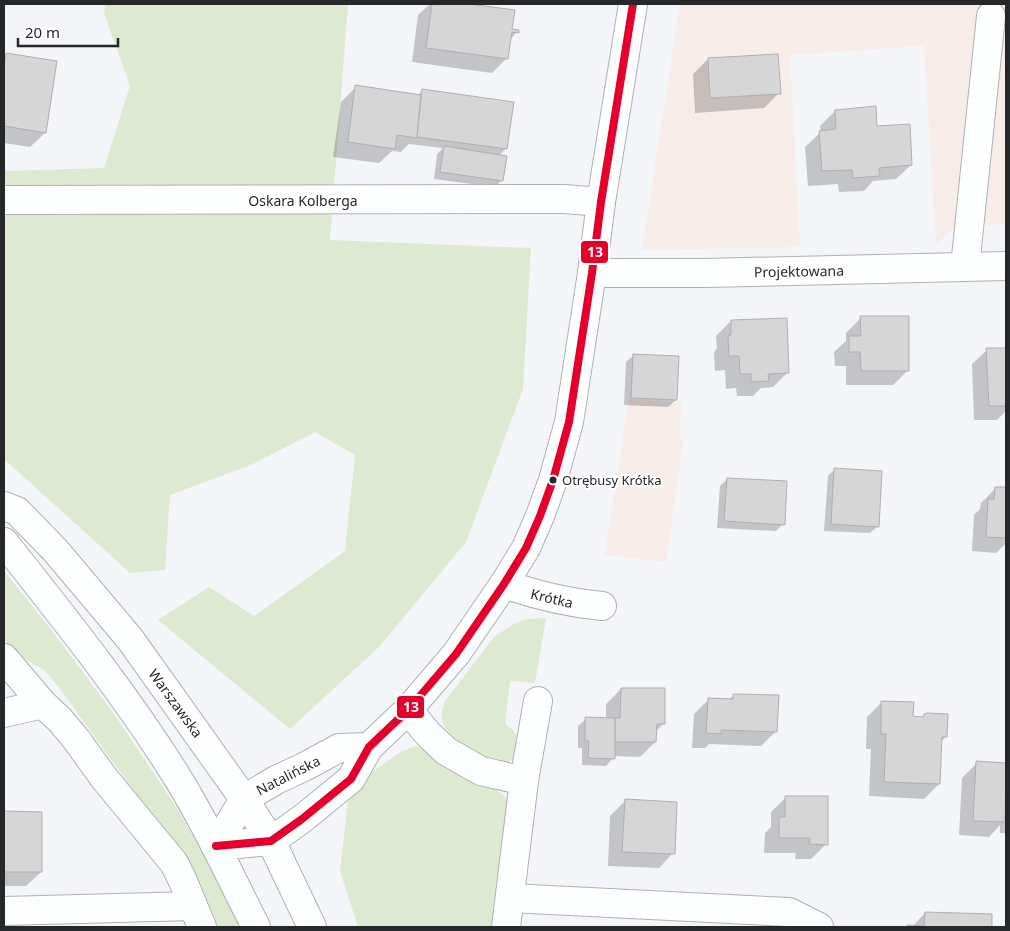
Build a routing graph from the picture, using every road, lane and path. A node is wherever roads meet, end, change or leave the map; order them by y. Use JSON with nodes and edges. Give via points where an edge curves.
{"nodes":[{"id":1,"x":633,"y":4,"type":"edge"},
{"id":2,"x":991,"y":16,"type":"dead end"},
{"id":3,"x":4,"y":200,"type":"edge"},
{"id":4,"x":602,"y":202,"type":"junction"},
{"id":5,"x":1006,"y":266,"type":"edge"},
{"id":6,"x":965,"y":267,"type":"junction"},
{"id":7,"x":592,"y":273,"type":"junction"},
{"id":8,"x":4,"y":506,"type":"edge"},
{"id":9,"x":4,"y":542,"type":"edge"},
{"id":10,"x":504,"y":584,"type":"junction"},
{"id":11,"x":602,"y":606,"type":"dead end"},
{"id":12,"x":4,"y":658,"type":"edge"},
{"id":13,"x":538,"y":701,"type":"dead end"},
{"id":14,"x":43,"y":704,"type":"junction"},
{"id":15,"x":408,"y":710,"type":"junction"},
{"id":16,"x":4,"y":713,"type":"edge"},
{"id":17,"x":369,"y":747,"type":"junction"},
{"id":18,"x":524,"y":781,"type":"junction"},
{"id":19,"x":244,"y":798,"type":"junction"},
{"id":20,"x":271,"y":842,"type":"junction"},
{"id":21,"x":216,"y":846,"type":"junction"},
{"id":22,"x":510,"y":898,"type":"junction"},
{"id":23,"x":4,"y":911,"type":"edge"},
{"id":24,"x":198,"y":917,"type":"edge"},
{"id":25,"x":256,"y":927,"type":"edge"},
{"id":26,"x":312,"y":927,"type":"edge"},
{"id":27,"x":506,"y":927,"type":"edge"},
{"id":28,"x":819,"y":927,"type":"edge"}],
"edges":[{"from":1,"to":4,"type":"main road"},
{"from":2,"to":6,"type":"main road"},
{"from":3,"to":4,"type":"main road","name":"Oskara Kolberga","via":[[564,199]]},
{"from":4,"to":7,"type":"main road"},
{"from":5,"to":6,"type":"main road","name":"Projektowana"},
{"from":6,"to":7,"type":"main road","name":"Projektowana"},
{"from":7,"to":10,"type":"main road","via":[[569,422],[540,516],[526,548]]},
{"from":8,"to":19,"type":"main road","name":"Warszawska","via":[[17,511],[55,550],[130,639]]},
{"from":9,"to":21,"type":"main road","via":[[129,705],[179,781]]},
{"from":10,"to":11,"type":"main road","name":"Krótka","via":[[572,603]]},
{"from":10,"to":15,"type":"main road","via":[[456,654]]},
{"from":12,"to":14,"type":"main road"},
{"from":13,"to":18,"type":"main road"},
{"from":14,"to":16,"type":"main road"},
{"from":14,"to":24,"type":"main road","via":[[76,739],[174,863]]},
{"from":15,"to":17,"type":"main road"},
{"from":15,"to":18,"type":"main road","via":[[446,752],[481,771]]},
{"from":17,"to":19,"type":"main road","name":"Natalińska","via":[[339,748]]},
{"from":17,"to":20,"type":"main road","via":[[351,779]]},
{"from":18,"to":22,"type":"main road"},
{"from":19,"to":20,"type":"main road","name":"Warszawska"},
{"from":19,"to":21,"type":"main road","name":"Natalińska"},
{"from":20,"to":21,"type":"main road"},
{"from":20,"to":26,"type":"main road","name":"Warszawska"},
{"from":21,"to":25,"type":"main road"},
{"from":22,"to":27,"type":"main road"},
{"from":22,"to":28,"type":"main road","via":[[789,912]]},
{"from":23,"to":24,"type":"main road"}]}
